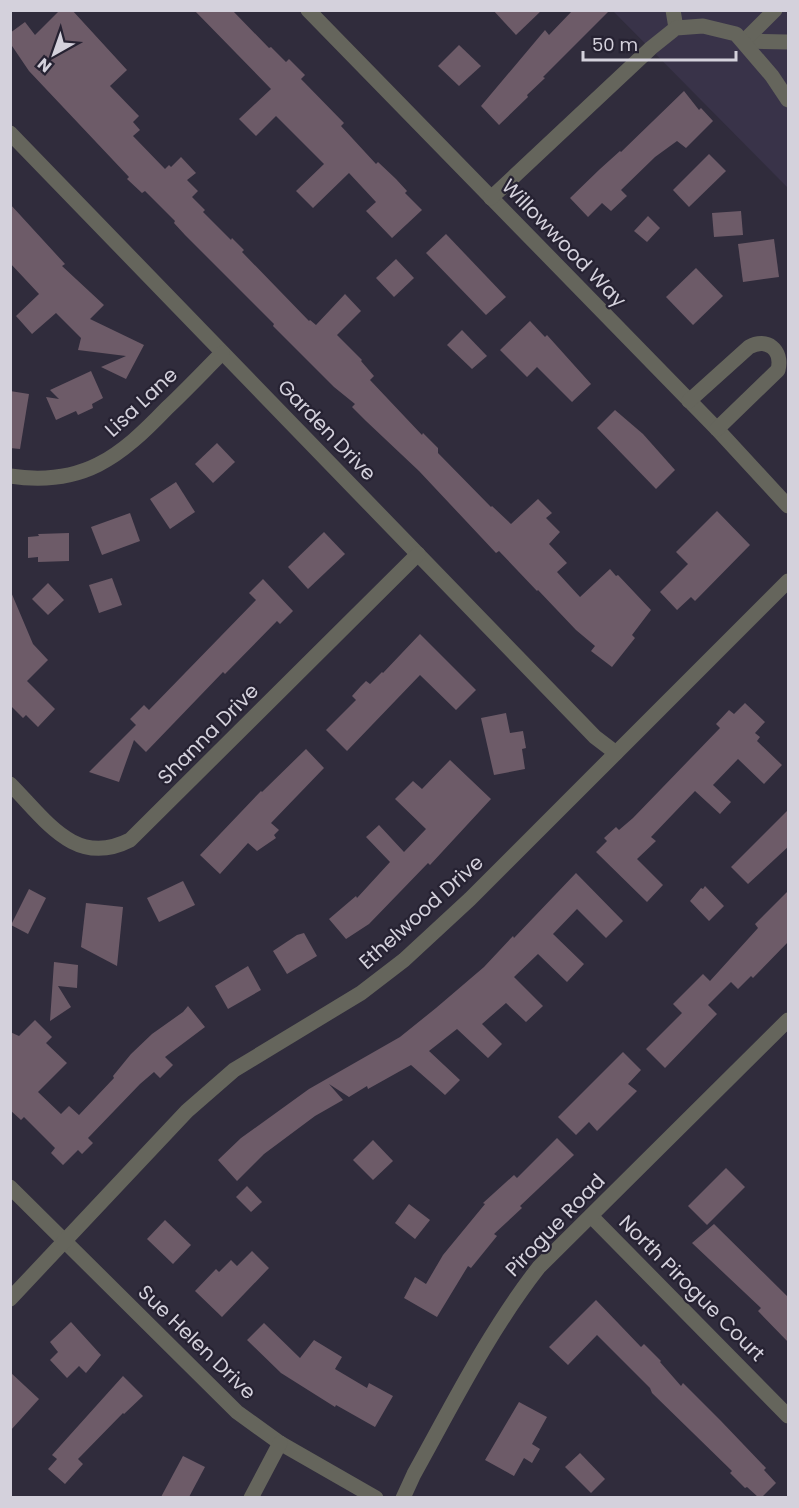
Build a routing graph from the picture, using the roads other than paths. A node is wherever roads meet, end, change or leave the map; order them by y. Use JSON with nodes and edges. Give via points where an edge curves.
{"nodes":[{"id":1,"x":308,"y":10,"type":"edge"},
{"id":2,"x":673,"y":10,"type":"edge"},
{"id":3,"x":775,"y":10,"type":"edge"},
{"id":4,"x":676,"y":28,"type":"junction"},
{"id":5,"x":744,"y":41,"type":"junction"},
{"id":6,"x":789,"y":42,"type":"edge"},
{"id":7,"x":789,"y":100,"type":"edge"},
{"id":8,"x":10,"y":133,"type":"edge"},
{"id":9,"x":491,"y":198,"type":"junction"},
{"id":10,"x":222,"y":352,"type":"junction"},
{"id":11,"x":689,"y":401,"type":"junction"},
{"id":12,"x":717,"y":429,"type":"junction"},
{"id":13,"x":10,"y":476,"type":"edge"},
{"id":14,"x":789,"y":506,"type":"edge"},
{"id":15,"x":418,"y":554,"type":"junction"},
{"id":16,"x":789,"y":581,"type":"edge"},
{"id":17,"x":616,"y":753,"type":"junction"},
{"id":18,"x":10,"y":784,"type":"edge"},
{"id":19,"x":789,"y":1020,"type":"edge"},
{"id":20,"x":10,"y":1187,"type":"edge"},
{"id":21,"x":591,"y":1216,"type":"junction"},
{"id":22,"x":64,"y":1241,"type":"junction"},
{"id":23,"x":10,"y":1299,"type":"edge"},
{"id":24,"x":789,"y":1416,"type":"edge"},
{"id":25,"x":280,"y":1443,"type":"junction"},
{"id":26,"x":251,"y":1497,"type":"edge"},
{"id":27,"x":376,"y":1497,"type":"edge"},
{"id":28,"x":404,"y":1497,"type":"edge"}],
"edges":[{"from":1,"to":9,"type":"street","name":"Willowwood Way"},
{"from":2,"to":4,"type":"street"},
{"from":3,"to":5,"type":"street"},
{"from":4,"to":5,"type":"street","via":[[703,26],[736,34]]},
{"from":4,"to":9,"type":"street"},
{"from":5,"to":6,"type":"street"},
{"from":5,"to":7,"type":"street"},
{"from":8,"to":10,"type":"street","name":"Garden Drive"},
{"from":9,"to":11,"type":"street","name":"Willowwood Way"},
{"from":10,"to":13,"type":"street","name":"Lisa Lane","via":[[144,432],[109,460],[55,477]]},
{"from":10,"to":15,"type":"street","name":"Garden Drive"},
{"from":11,"to":12,"type":"street","name":"Willowwood Way"},
{"from":11,"to":12,"type":"street","via":[[749,347],[761,342],[773,347],[780,357],[778,370]]},
{"from":12,"to":14,"type":"street","name":"Willowwood Way"},
{"from":15,"to":17,"type":"street","name":"Garden Drive","via":[[595,738]]},
{"from":15,"to":18,"type":"street","name":"Shanna Drive","via":[[130,840],[103,850],[77,845]]},
{"from":16,"to":17,"type":"street","name":"Ethelwood Drive"},
{"from":17,"to":22,"type":"street","name":"Ethelwood Drive","via":[[404,960],[361,993],[234,1070],[188,1111]]},
{"from":19,"to":21,"type":"street","name":"Pirogue Road"},
{"from":20,"to":22,"type":"street","name":"Sue Helen Drive"},
{"from":21,"to":24,"type":"street","name":"North Pirogue Court"},
{"from":21,"to":28,"type":"street","name":"Pirogue Road","via":[[539,1267],[512,1301]]},
{"from":22,"to":23,"type":"street","name":"Ethelwood Drive"},
{"from":22,"to":25,"type":"street","name":"Sue Helen Drive","via":[[237,1412]]},
{"from":25,"to":26,"type":"street"},
{"from":25,"to":27,"type":"street","name":"Sue Helen Drive"}]}
